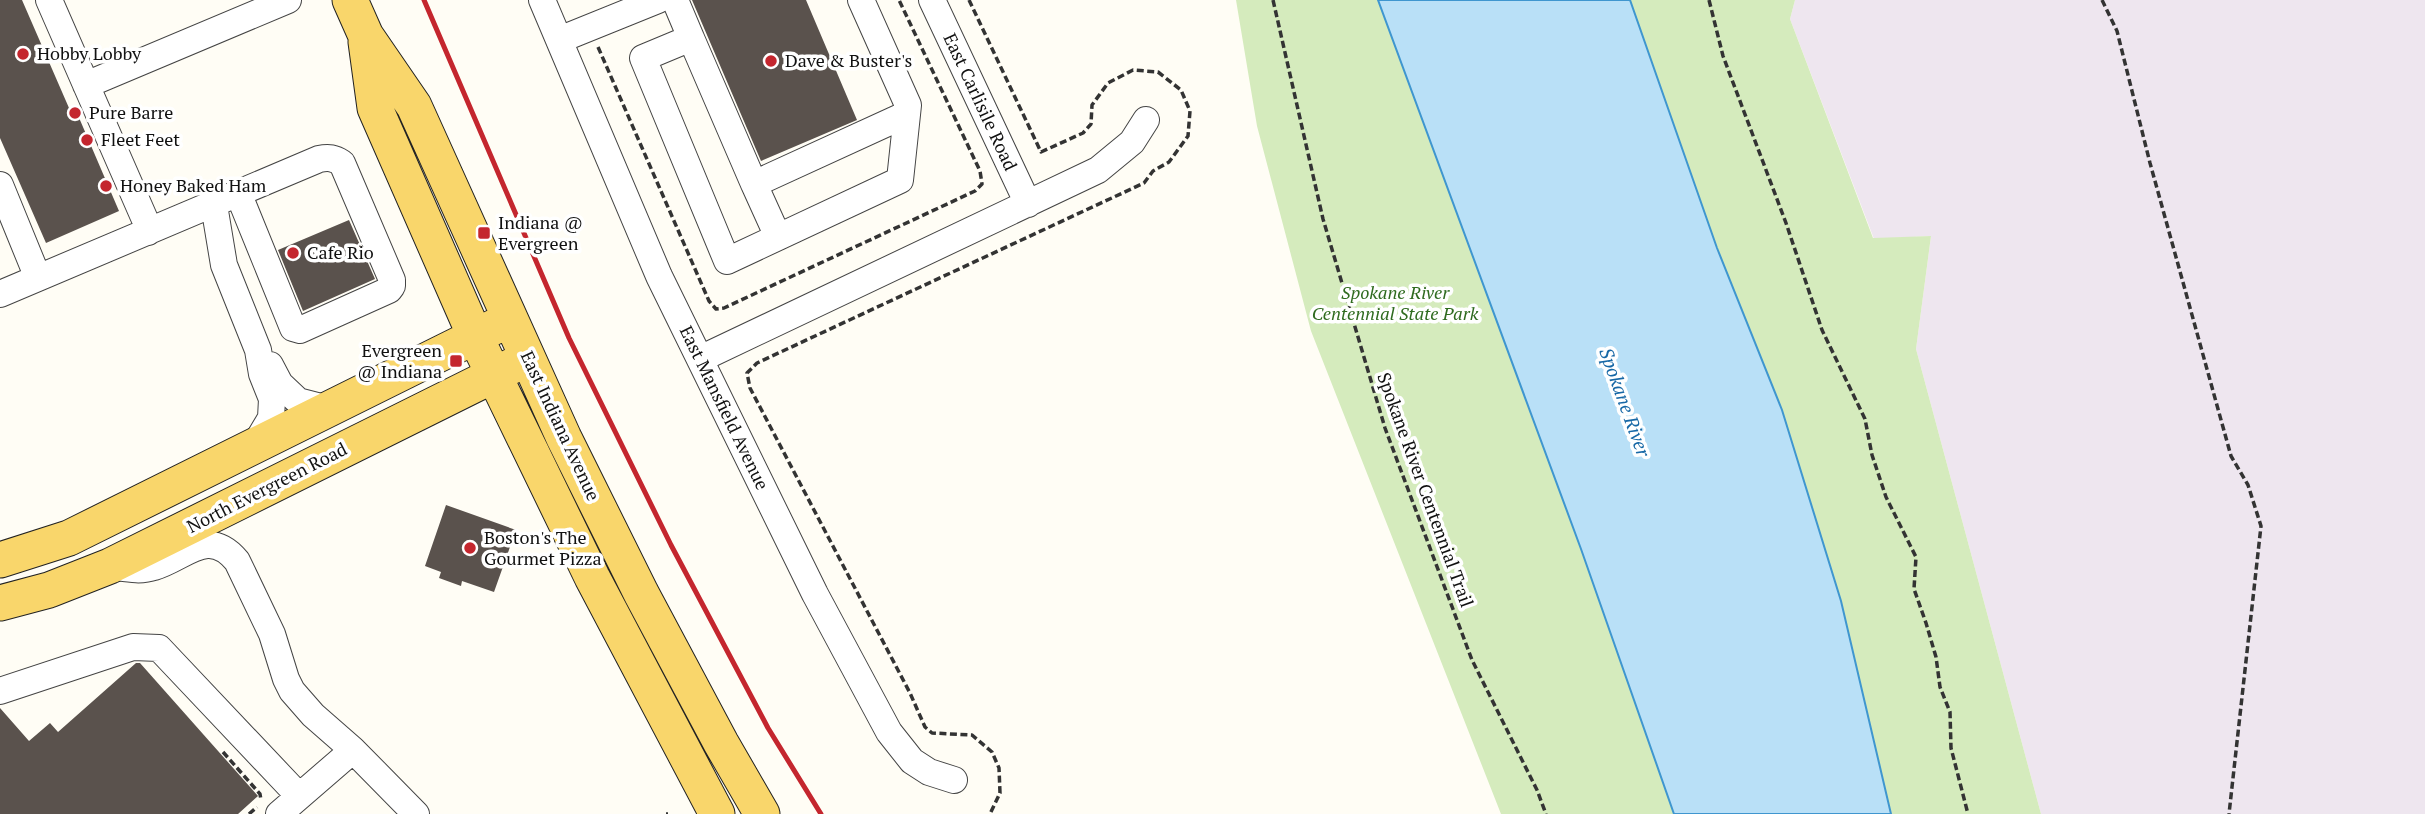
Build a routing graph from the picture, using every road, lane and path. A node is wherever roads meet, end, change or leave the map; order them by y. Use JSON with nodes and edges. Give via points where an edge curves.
{"nodes":[{"id":1,"x":49,"y":0,"type":"edge"},
{"id":2,"x":288,"y":0,"type":"edge"},
{"id":3,"x":350,"y":0,"type":"edge"},
{"id":4,"x":542,"y":0,"type":"edge"},
{"id":5,"x":658,"y":0,"type":"edge"},
{"id":6,"x":675,"y":0,"type":"edge"},
{"id":7,"x":861,"y":0,"type":"edge"},
{"id":8,"x":932,"y":0,"type":"edge"},
{"id":9,"x":969,"y":0,"type":"edge"},
{"id":10,"x":1273,"y":0,"type":"edge"},
{"id":11,"x":1709,"y":0,"type":"edge"},
{"id":12,"x":2102,"y":0,"type":"edge"},
{"id":13,"x":366,"y":36,"type":"junction"},
{"id":14,"x":691,"y":38,"type":"junction"},
{"id":15,"x":559,"y":40,"type":"junction"},
{"id":16,"x":86,"y":85,"type":"junction"},
{"id":17,"x":907,"y":114,"type":"junction"},
{"id":18,"x":1146,"y":120,"type":"dead end"},
{"id":19,"x":754,"y":184,"type":"junction"},
{"id":20,"x":0,"y":185,"type":"edge"},
{"id":21,"x":239,"y":195,"type":"junction"},
{"id":22,"x":1028,"y":204,"type":"junction"},
{"id":23,"x":214,"y":205,"type":"junction"},
{"id":24,"x":148,"y":232,"type":"junction"},
{"id":25,"x":778,"y":237,"type":"junction"},
{"id":26,"x":38,"y":278,"type":"junction"},
{"id":27,"x":0,"y":294,"type":"edge"},
{"id":28,"x":510,"y":320,"type":"junction"},
{"id":29,"x":475,"y":336,"type":"junction"},
{"id":30,"x":258,"y":350,"type":"junction"},
{"id":31,"x":528,"y":358,"type":"junction"},
{"id":32,"x":700,"y":359,"type":"junction"},
{"id":33,"x":493,"y":375,"type":"junction"},
{"id":34,"x":329,"y":409,"type":"junction"},
{"id":35,"x":255,"y":445,"type":"junction"},
{"id":36,"x":0,"y":560,"type":"edge"},
{"id":37,"x":110,"y":566,"type":"junction"},
{"id":38,"x":0,"y":603,"type":"edge"},
{"id":39,"x":0,"y":691,"type":"edge"},
{"id":40,"x":217,"y":745,"type":"dead end"},
{"id":41,"x":353,"y":750,"type":"junction"},
{"id":42,"x":954,"y":780,"type":"dead end"},
{"id":43,"x":299,"y":796,"type":"junction"},
{"id":44,"x":249,"y":814,"type":"edge"},
{"id":45,"x":279,"y":814,"type":"edge"},
{"id":46,"x":416,"y":814,"type":"edge"},
{"id":47,"x":717,"y":814,"type":"edge"},
{"id":48,"x":762,"y":814,"type":"edge"},
{"id":49,"x":990,"y":814,"type":"edge"},
{"id":50,"x":1546,"y":814,"type":"edge"},
{"id":51,"x":1968,"y":814,"type":"edge"},
{"id":52,"x":2228,"y":814,"type":"edge"}],
"edges":[{"from":1,"to":16,"type":"street"},
{"from":2,"to":16,"type":"street"},
{"from":3,"to":13,"type":"main road","name":"East Indiana Avenue"},
{"from":4,"to":15,"type":"street","name":"East Mansfield Avenue"},
{"from":5,"to":15,"type":"street"},
{"from":6,"to":14,"type":"street"},
{"from":7,"to":17,"type":"street","via":[[908,105]]},
{"from":8,"to":22,"type":"street","name":"East Carlisile Road"},
{"from":9,"to":49,"type":"path","via":[[1041,152],[1083,133],[1091,124],[1092,105],[1108,83],[1133,70],[1158,72],[1181,90],[1190,111],[1188,136],[1169,162],[1144,183],[757,363],[747,373],[750,388],[925,727],[932,733],[972,735],[992,752],[999,768],[1000,793]]},
{"from":10,"to":50,"type":"path","name":"Spokane River Centennial Trail","via":[[1323,219],[1385,428],[1472,660]]},
{"from":11,"to":51,"type":"path","via":[[1723,56],[1822,330],[1865,419],[1886,497],[1916,556],[1914,589],[1950,712],[1951,748]]},
{"from":12,"to":52,"type":"path","via":[[2117,31],[2231,456],[2248,485],[2261,526]]},
{"from":13,"to":28,"type":"main road","name":"East Indiana Avenue","via":[[414,106]]},
{"from":13,"to":29,"type":"main road","name":"East Indiana Avenue","via":[[375,108]]},
{"from":14,"to":19,"type":"street"},
{"from":14,"to":25,"type":"street","via":[[643,58],[727,261]]},
{"from":15,"to":32,"type":"street","name":"East Mansfield Avenue","via":[[659,276]]},
{"from":16,"to":24,"type":"street"},
{"from":17,"to":19,"type":"street"},
{"from":17,"to":25,"type":"street","via":[[900,180]]},
{"from":18,"to":22,"type":"street","via":[[1132,142],[1098,170]]},
{"from":19,"to":25,"type":"street"},
{"from":20,"to":26,"type":"street"},
{"from":21,"to":21,"type":"street","via":[[319,159],[334,158],[342,163],[392,286],[300,330],[293,328]]},
{"from":21,"to":23,"type":"street"},
{"from":22,"to":32,"type":"street"},
{"from":23,"to":24,"type":"street"},
{"from":23,"to":30,"type":"street","via":[[224,265]]},
{"from":24,"to":26,"type":"street"},
{"from":26,"to":27,"type":"street"},
{"from":28,"to":29,"type":"main road"},
{"from":28,"to":31,"type":"main road","name":"East Indiana Avenue"},
{"from":29,"to":33,"type":"main road","name":"East Indiana Avenue"},
{"from":29,"to":34,"type":"main road"},
{"from":30,"to":34,"type":"street","via":[[280,384],[298,401]]},
{"from":30,"to":35,"type":"street","via":[[273,409]]},
{"from":31,"to":33,"type":"main road","name":"North Evergreen Road"},
{"from":31,"to":48,"type":"main road","name":"East Indiana Avenue","via":[[641,593]]},
{"from":32,"to":42,"type":"street","name":"East Mansfield Avenue","via":[[815,594],[889,732],[912,761]]},
{"from":33,"to":37,"type":"main road","name":"North Evergreen Road"},
{"from":33,"to":47,"type":"main road","name":"East Indiana Avenue","via":[[592,577]]},
{"from":34,"to":35,"type":"main road"},
{"from":35,"to":36,"type":"main road","via":[[69,538]]},
{"from":37,"to":38,"type":"main road","name":"North Evergreen Road"},
{"from":37,"to":41,"type":"street","via":[[139,571],[206,544],[230,553],[272,634],[292,691]]},
{"from":39,"to":43,"type":"street","via":[[133,647],[159,648]]},
{"from":40,"to":44,"type":"path","via":[[260,794],[262,799]]},
{"from":41,"to":43,"type":"street"},
{"from":41,"to":46,"type":"street"},
{"from":43,"to":45,"type":"street"}]}
